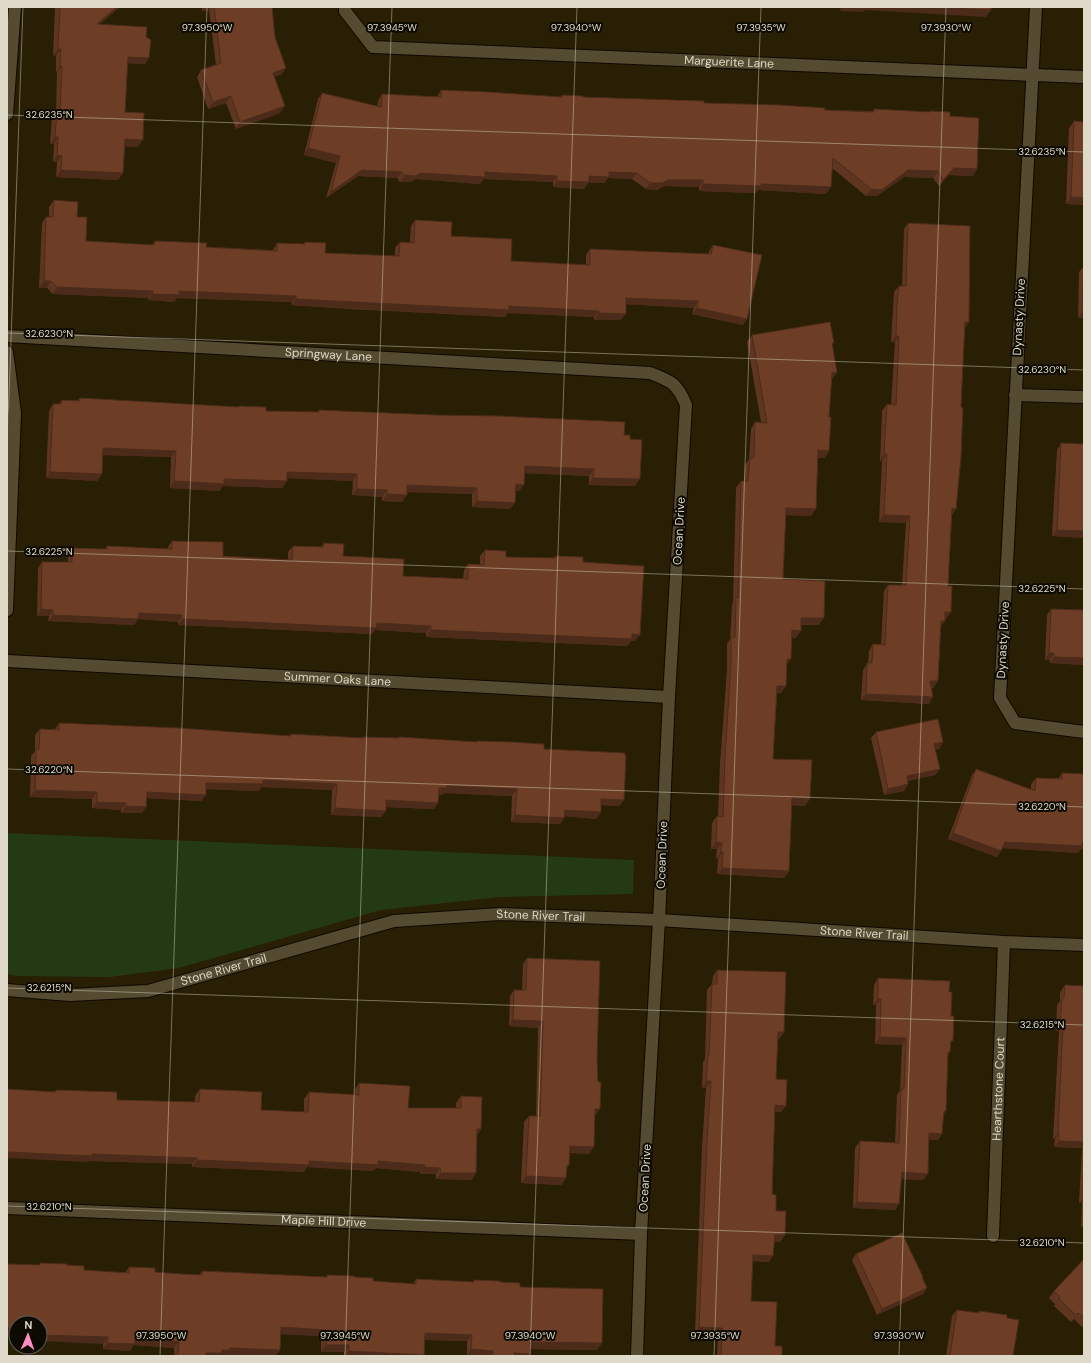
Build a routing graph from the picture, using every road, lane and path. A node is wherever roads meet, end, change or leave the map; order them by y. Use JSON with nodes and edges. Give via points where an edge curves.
{"nodes":[{"id":1,"x":15,"y":7,"type":"edge"},
{"id":2,"x":345,"y":7,"type":"edge"},
{"id":3,"x":1036,"y":7,"type":"edge"},
{"id":4,"x":1032,"y":75,"type":"junction"},
{"id":5,"x":1084,"y":77,"type":"edge"},
{"id":6,"x":7,"y":114,"type":"edge"},
{"id":7,"x":7,"y":336,"type":"edge"},
{"id":8,"x":7,"y":352,"type":"edge"},
{"id":9,"x":650,"y":373,"type":"joint"},
{"id":10,"x":1015,"y":395,"type":"junction"},
{"id":11,"x":1084,"y":397,"type":"edge"},
{"id":12,"x":7,"y":610,"type":"edge"},
{"id":13,"x":7,"y":661,"type":"edge"},
{"id":14,"x":668,"y":697,"type":"junction"},
{"id":15,"x":1084,"y":732,"type":"edge"},
{"id":16,"x":659,"y":920,"type":"junction"},
{"id":17,"x":1004,"y":942,"type":"junction"},
{"id":18,"x":1084,"y":945,"type":"edge"},
{"id":19,"x":7,"y":990,"type":"edge"},
{"id":20,"x":7,"y":1208,"type":"edge"},
{"id":21,"x":641,"y":1234,"type":"junction"},
{"id":22,"x":993,"y":1236,"type":"dead end"},
{"id":23,"x":637,"y":1356,"type":"edge"}],
"edges":[{"from":1,"to":6,"type":"street"},
{"from":2,"to":4,"type":"street","name":"Marguerite Lane","via":[[344,11],[373,47]]},
{"from":3,"to":4,"type":"street","name":"Dynasty Drive"},
{"from":4,"to":5,"type":"street","name":"Marguerite Lane"},
{"from":4,"to":10,"type":"street","name":"Dynasty Drive"},
{"from":7,"to":9,"type":"street","name":"Springway Lane"},
{"from":8,"to":12,"type":"street","via":[[15,412]]},
{"from":9,"to":14,"type":"street","name":"Ocean Drive","via":[[669,380],[681,391],[686,405]]},
{"from":10,"to":11,"type":"street"},
{"from":10,"to":15,"type":"street","name":"Dynasty Drive","via":[[1000,698],[1015,723]]},
{"from":13,"to":14,"type":"street","name":"Summer Oaks Lane"},
{"from":14,"to":16,"type":"street","name":"Ocean Drive"},
{"from":16,"to":17,"type":"street","name":"Stone River Trail"},
{"from":16,"to":19,"type":"street","name":"Stone River Trail","via":[[500,914],[394,921],[148,991],[70,995]]},
{"from":16,"to":21,"type":"street","name":"Ocean Drive"},
{"from":17,"to":18,"type":"street","name":"Stone River Trail"},
{"from":17,"to":22,"type":"street","name":"Hearthstone Court"},
{"from":20,"to":21,"type":"street","name":"Maple Hill Drive"},
{"from":21,"to":23,"type":"street","name":"Ocean Drive"}]}
